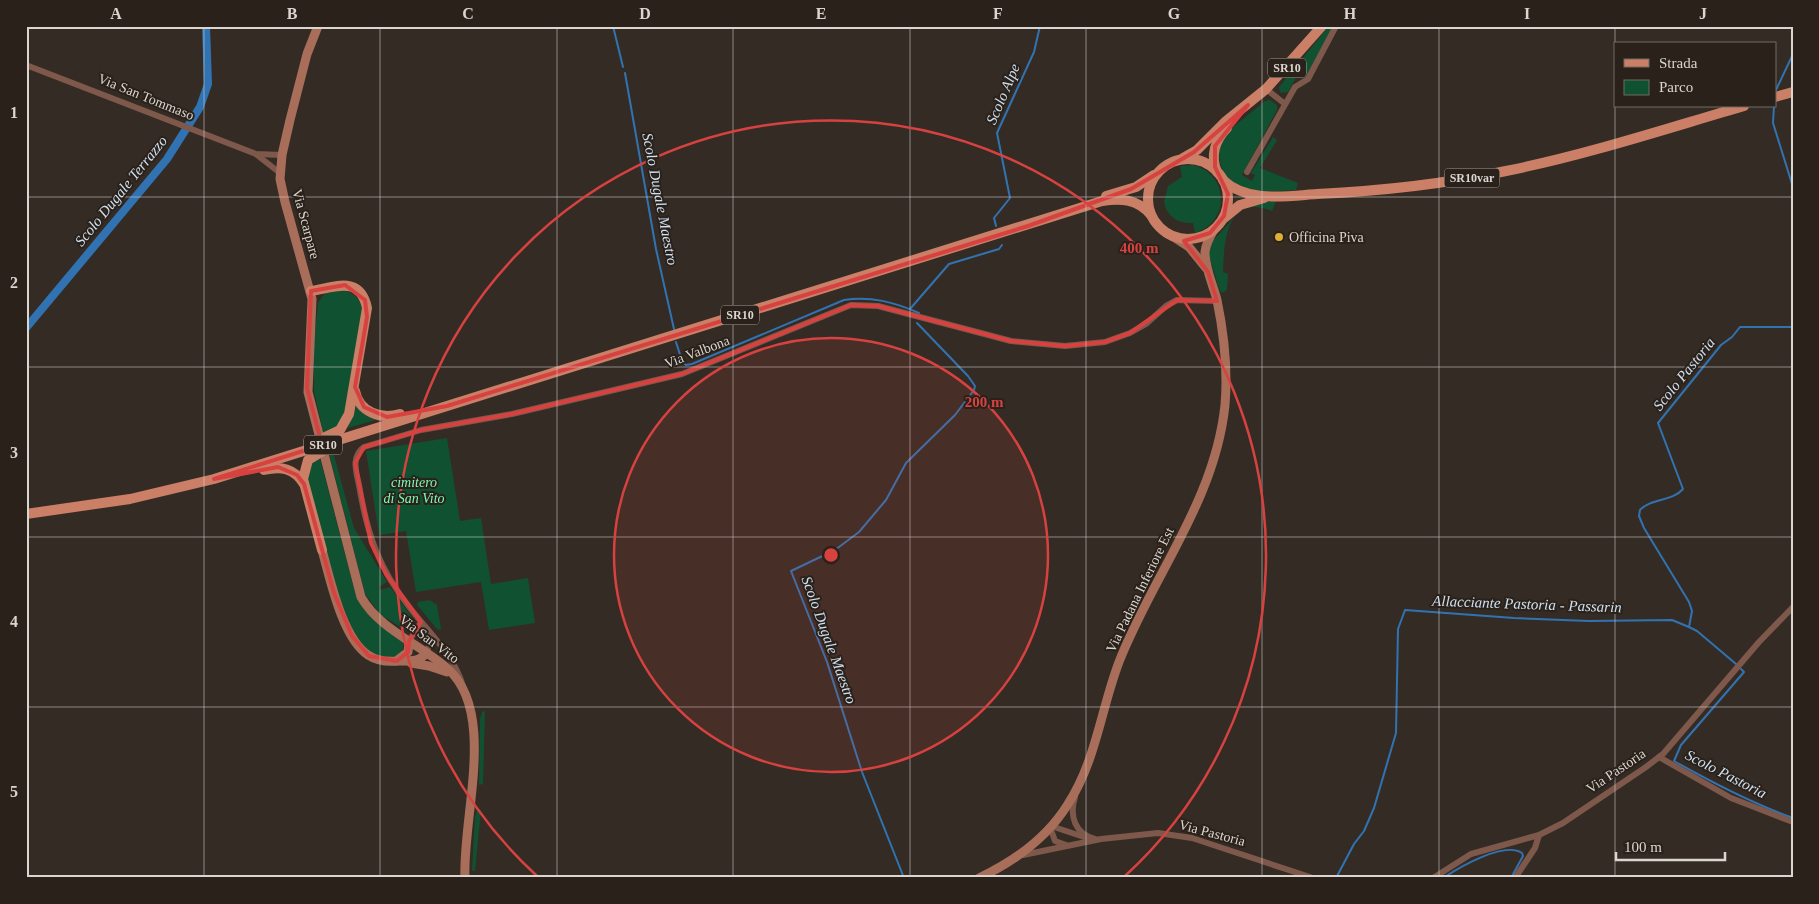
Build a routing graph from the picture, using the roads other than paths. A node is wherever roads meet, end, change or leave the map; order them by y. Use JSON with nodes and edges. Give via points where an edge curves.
{"nodes":[{"id":1,"x":318,"y":26,"type":"edge"},
{"id":2,"x":1322,"y":26,"type":"edge"},
{"id":3,"x":1336,"y":26,"type":"edge"},
{"id":4,"x":26,"y":64,"type":"edge"},
{"id":5,"x":1266,"y":89,"type":"junction"},
{"id":6,"x":1793,"y":92,"type":"edge"},
{"id":7,"x":1776,"y":97,"type":"edge"},
{"id":8,"x":1285,"y":104,"type":"junction"},
{"id":9,"x":1248,"y":105,"type":"junction"},
{"id":10,"x":1737,"y":108,"type":"edge"},
{"id":11,"x":256,"y":154,"type":"junction"},
{"id":12,"x":282,"y":155,"type":"junction"},
{"id":13,"x":1173,"y":162,"type":"junction"},
{"id":14,"x":1159,"y":171,"type":"junction"},
{"id":15,"x":1247,"y":172,"type":"dead end"},
{"id":16,"x":280,"y":173,"type":"junction"},
{"id":17,"x":1220,"y":176,"type":"junction"},
{"id":18,"x":1272,"y":196,"type":"junction"},
{"id":19,"x":1085,"y":206,"type":"junction"},
{"id":20,"x":1151,"y":215,"type":"junction"},
{"id":21,"x":1223,"y":219,"type":"junction"},
{"id":22,"x":1216,"y":228,"type":"junction"},
{"id":23,"x":1172,"y":236,"type":"junction"},
{"id":24,"x":1208,"y":272,"type":"junction"},
{"id":25,"x":310,"y":292,"type":"junction"},
{"id":26,"x":1217,"y":301,"type":"junction"},
{"id":27,"x":355,"y":387,"type":"junction"},
{"id":28,"x":454,"y":404,"type":"junction"},
{"id":29,"x":402,"y":420,"type":"junction"},
{"id":30,"x":318,"y":432,"type":"joint"},
{"id":31,"x":244,"y":470,"type":"junction"},
{"id":32,"x":214,"y":479,"type":"junction"},
{"id":33,"x":304,"y":484,"type":"junction"},
{"id":34,"x":26,"y":514,"type":"edge"},
{"id":35,"x":322,"y":550,"type":"joint"},
{"id":36,"x":1793,"y":607,"type":"edge"},
{"id":37,"x":422,"y":622,"type":"junction"},
{"id":38,"x":430,"y":632,"type":"junction"},
{"id":39,"x":410,"y":641,"type":"junction"},
{"id":40,"x":426,"y":652,"type":"junction"},
{"id":41,"x":394,"y":662,"type":"junction"},
{"id":42,"x":456,"y":677,"type":"junction"},
{"id":43,"x":463,"y":687,"type":"junction"},
{"id":44,"x":1659,"y":757,"type":"junction"},
{"id":45,"x":1078,"y":787,"type":"junction"},
{"id":46,"x":1793,"y":822,"type":"edge"},
{"id":47,"x":1051,"y":827,"type":"junction"},
{"id":48,"x":1538,"y":835,"type":"junction"},
{"id":49,"x":1098,"y":839,"type":"junction"},
{"id":50,"x":1069,"y":845,"type":"junction"},
{"id":51,"x":1013,"y":859,"type":"junction"},
{"id":52,"x":466,"y":878,"type":"edge"},
{"id":53,"x":979,"y":878,"type":"edge"},
{"id":54,"x":1313,"y":878,"type":"edge"},
{"id":55,"x":1433,"y":878,"type":"edge"},
{"id":56,"x":1516,"y":878,"type":"edge"}],
"edges":[{"from":1,"to":12,"type":"street","name":"Via Scarpare","via":[[307,54]]},
{"from":2,"to":5,"type":"main road","number":"SR10"},
{"from":3,"to":8,"type":"street","via":[[1308,80],[1296,85]]},
{"from":4,"to":11,"type":"street","name":"Via San Tommaso"},
{"from":5,"to":8,"type":"street"},
{"from":5,"to":9,"type":"main road","number":"SR10"},
{"from":6,"to":7,"type":"main road"},
{"from":8,"to":15,"type":"street"},
{"from":9,"to":13,"type":"main road","number":"SR10","via":[[1224,122],[1194,152]]},
{"from":9,"to":17,"type":"main road","number":"SR10","via":[[1216,142],[1214,162]]},
{"from":10,"to":18,"type":"main road","number":"SR10var","via":[[1572,155],[1473,178],[1375,191]]},
{"from":11,"to":12,"type":"street","name":"Via San Tommaso"},
{"from":11,"to":16,"type":"street","name":"Via San Tommaso"},
{"from":12,"to":16,"type":"street","name":"Via Scarpare"},
{"from":13,"to":14,"type":"main road"},
{"from":13,"to":17,"type":"main road","via":[[1197,160]]},
{"from":14,"to":19,"type":"main road","number":"SR10","via":[[1136,187]]},
{"from":14,"to":20,"type":"main road","via":[[1148,192]]},
{"from":16,"to":25,"type":"street","name":"Via Scarpare"},
{"from":17,"to":18,"type":"main road","number":"SR10var","via":[[1239,191]]},
{"from":17,"to":21,"type":"main road","via":[[1228,200]]},
{"from":18,"to":21,"type":"main road","number":"SR10var","via":[[1240,205]]},
{"from":19,"to":20,"type":"main road","number":"SR10","via":[[1123,200],[1139,204]]},
{"from":19,"to":28,"type":"main road","number":"SR10"},
{"from":20,"to":23,"type":"main road","via":[[1160,228]]},
{"from":21,"to":22,"type":"main road"},
{"from":22,"to":23,"type":"main road","via":[[1194,239]]},
{"from":22,"to":24,"type":"street","name":"Via Padana Inferiore Est","via":[[1206,248]]},
{"from":23,"to":24,"type":"street","name":"Via Padana Inferiore Est","via":[[1189,247]]},
{"from":24,"to":26,"type":"street","name":"Via Padana Inferiore Est"},
{"from":25,"to":27,"type":"main road","via":[[345,285],[359,293],[366,304],[367,317]]},
{"from":25,"to":30,"type":"street","name":"Via Scarpare","via":[[312,309],[307,384]]},
{"from":26,"to":37,"type":"street","name":"Via Valbona","via":[[1178,300],[1130,333],[1104,342],[1065,346],[1012,342],[878,306],[851,305],[690,371],[367,445],[357,453],[355,463],[372,543],[386,574]]},
{"from":26,"to":45,"type":"street","name":"Via Padana Inferiore Est","via":[[1226,376],[1224,415],[1214,460],[1200,499],[1125,647]]},
{"from":27,"to":28,"type":"main road","via":[[364,407],[382,417]]},
{"from":27,"to":31,"type":"main road","via":[[349,414],[340,430]]},
{"from":28,"to":29,"type":"main road","number":"SR10"},
{"from":29,"to":31,"type":"main road","number":"SR10"},
{"from":29,"to":33,"type":"main road","via":[[313,455],[304,467]]},
{"from":30,"to":39,"type":"street","name":"Via San Vito","via":[[361,597],[378,618]]},
{"from":31,"to":32,"type":"main road","number":"SR10"},
{"from":32,"to":33,"type":"main road","via":[[278,467],[293,472]]},
{"from":32,"to":34,"type":"main road","number":"SR10","via":[[113,502]]},
{"from":33,"to":35,"type":"main road"},
{"from":35,"to":41,"type":"street","via":[[341,611],[356,642],[369,656]]},
{"from":36,"to":44,"type":"street","name":"Via Pastoria"},
{"from":37,"to":38,"type":"street","name":"Via Valbona"},
{"from":37,"to":39,"type":"street"},
{"from":38,"to":40,"type":"street","via":[[432,641]]},
{"from":38,"to":43,"type":"street","name":"Via Valbona","via":[[454,663]]},
{"from":39,"to":40,"type":"street","name":"Via San Vito"},
{"from":39,"to":41,"type":"street","via":[[406,655]]},
{"from":40,"to":41,"type":"street","via":[[415,660]]},
{"from":40,"to":42,"type":"street","name":"Via San Vito"},
{"from":41,"to":42,"type":"street","via":[[429,666]]},
{"from":42,"to":43,"type":"street","name":"Via San Vito"},
{"from":43,"to":52,"type":"street","name":"Via San Vito","via":[[472,711],[474,737],[465,849]]},
{"from":44,"to":46,"type":"street","via":[[1731,798]]},
{"from":44,"to":48,"type":"street","name":"Via Pastoria","via":[[1563,823]]},
{"from":45,"to":47,"type":"street","name":"Via Padana Inferiore Est"},
{"from":45,"to":49,"type":"street","via":[[1072,805],[1074,821],[1081,832]]},
{"from":47,"to":49,"type":"street","name":"Via Pastoria"},
{"from":47,"to":50,"type":"street","via":[[1056,841]]},
{"from":47,"to":51,"type":"street","name":"Via Padana Inferiore Est"},
{"from":48,"to":55,"type":"street","name":"Via Pastoria","via":[[1471,854]]},
{"from":48,"to":56,"type":"street","via":[[1535,848]]},
{"from":49,"to":50,"type":"street","name":"Via Pastoria"},
{"from":49,"to":54,"type":"street","name":"Via Pastoria","via":[[1143,834],[1174,835]]},
{"from":50,"to":51,"type":"street","name":"Via Pastoria"},
{"from":51,"to":53,"type":"street","name":"Via Padana Inferiore Est"}]}
